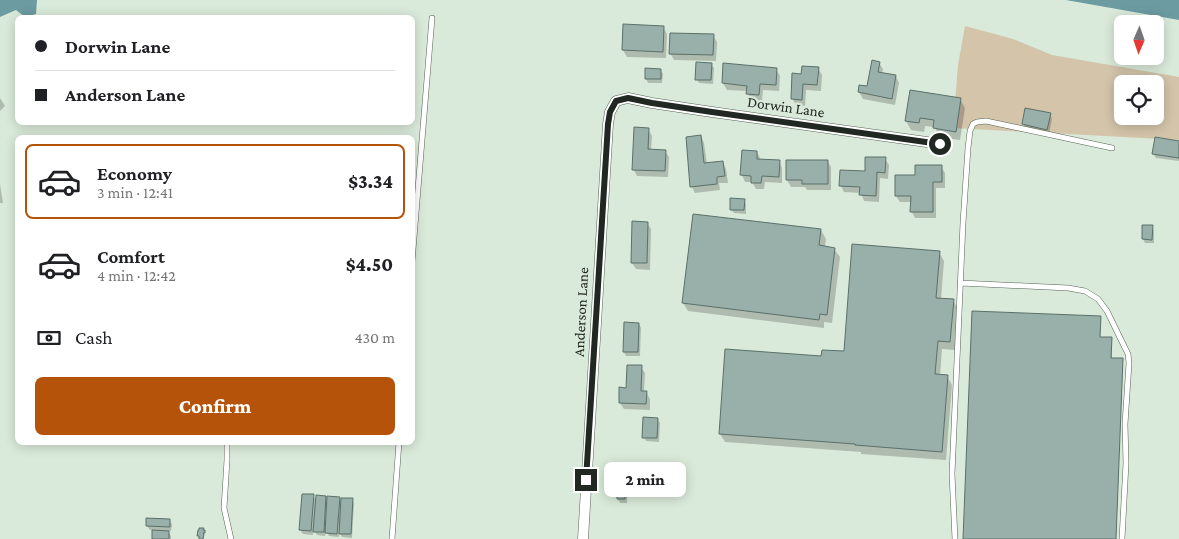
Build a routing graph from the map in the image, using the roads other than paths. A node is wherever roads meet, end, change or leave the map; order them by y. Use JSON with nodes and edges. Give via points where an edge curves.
{"nodes":[{"id":1,"x":432,"y":18,"type":"dead end"},
{"id":2,"x":628,"y":98,"type":"joint"},
{"id":3,"x":940,"y":144,"type":"dead end"},
{"id":4,"x":1112,"y":148,"type":"dead end"},
{"id":5,"x":415,"y":225,"type":"edge"},
{"id":6,"x":960,"y":283,"type":"junction"},
{"id":7,"x":227,"y":445,"type":"edge"},
{"id":8,"x":399,"y":445,"type":"edge"},
{"id":9,"x":229,"y":538,"type":"edge"},
{"id":10,"x":392,"y":539,"type":"edge"},
{"id":11,"x":583,"y":539,"type":"edge"},
{"id":12,"x":955,"y":539,"type":"edge"},
{"id":13,"x":1122,"y":539,"type":"edge"}],
"edges":[{"from":1,"to":5,"type":"lane"},
{"from":2,"to":3,"type":"street","name":"Dorwin Lane"},
{"from":2,"to":11,"type":"street","name":"Anderson Lane","via":[[616,101],[608,124]]},
{"from":4,"to":6,"type":"lane","via":[[986,121],[973,124],[968,148]]},
{"from":6,"to":12,"type":"lane","via":[[952,474]]},
{"from":6,"to":13,"type":"lane","via":[[1085,291],[1107,311],[1128,354],[1129,363]]},
{"from":7,"to":9,"type":"lane","via":[[224,508]]},
{"from":8,"to":10,"type":"lane"}]}
